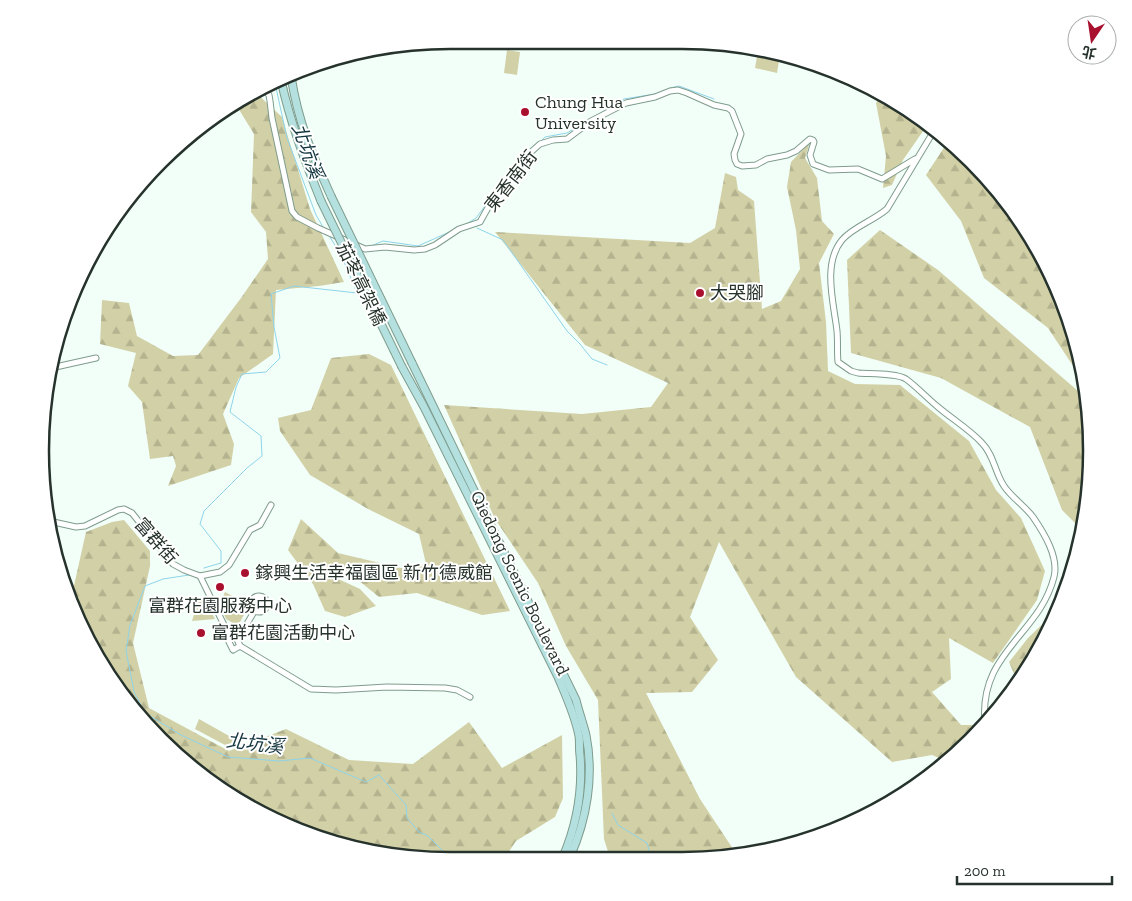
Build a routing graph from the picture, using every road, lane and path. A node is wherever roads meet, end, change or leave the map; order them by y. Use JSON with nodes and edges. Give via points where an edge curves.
{"nodes":[{"id":1,"x":292,"y":81,"type":"edge"},
{"id":2,"x":283,"y":85,"type":"edge"},
{"id":3,"x":267,"y":93,"type":"edge"},
{"id":4,"x":931,"y":136,"type":"edge"},
{"id":5,"x":916,"y":159,"type":"junction"},
{"id":6,"x":96,"y":358,"type":"dead end"},
{"id":7,"x":412,"y":363,"type":"joint"},
{"id":8,"x":57,"y":367,"type":"edge"},
{"id":9,"x":402,"y":367,"type":"joint"},
{"id":10,"x":271,"y":505,"type":"dead end"},
{"id":11,"x":55,"y":522,"type":"edge"},
{"id":12,"x":200,"y":576,"type":"junction"},
{"id":13,"x":255,"y":610,"type":"dead end"},
{"id":14,"x":230,"y":635,"type":"junction"},
{"id":15,"x":236,"y":637,"type":"junction"},
{"id":16,"x":240,"y":646,"type":"junction"},
{"id":17,"x":470,"y":697,"type":"dead end"},
{"id":18,"x":985,"y":714,"type":"edge"},
{"id":19,"x":581,"y":813,"type":"junction"},
{"id":20,"x":565,"y":852,"type":"edge"},
{"id":21,"x":572,"y":852,"type":"edge"}],
"edges":[{"from":1,"to":7,"type":"street","name":"茄苳高架橋","bridge":true,"via":[[295,104],[309,148]]},
{"from":2,"to":9,"type":"street","name":"茄苳高架橋","bridge":true,"via":[[301,152],[321,201]]},
{"from":3,"to":5,"type":"street","name":"東香南街","via":[[292,211],[318,228],[365,249],[425,249],[453,232],[480,222],[494,197],[540,144],[566,139],[591,121],[626,103],[655,98],[670,91],[678,90],[732,111],[741,134],[735,160],[742,166],[787,155],[810,139],[814,142],[810,155],[813,164],[829,170],[858,169],[882,179]]},
{"from":4,"to":5,"type":"street"},
{"from":5,"to":18,"type":"street","via":[[887,209],[842,240],[835,252],[830,283],[838,362],[851,371],[905,378],[971,433],[988,450],[1004,486],[1033,517],[1051,550],[1055,566],[1049,591],[1042,606],[994,669],[985,697]]},
{"from":6,"to":8,"type":"street"},
{"from":7,"to":19,"type":"street","name":"Qiedong Scenic Boulevard","via":[[576,700],[586,735],[590,778]]},
{"from":9,"to":19,"type":"street","name":"Qiedong Scenic Boulevard","via":[[568,699],[579,737]]},
{"from":10,"to":12,"type":"street","via":[[260,525],[250,530],[229,565],[220,572]]},
{"from":11,"to":12,"type":"street","name":"富群街","via":[[85,526],[124,509],[132,513],[173,564]]},
{"from":12,"to":14,"type":"street"},
{"from":13,"to":15,"type":"street"},
{"from":14,"to":15,"type":"street"},
{"from":14,"to":16,"type":"street","via":[[232,650]]},
{"from":15,"to":16,"type":"street"},
{"from":16,"to":17,"type":"street","via":[[312,689],[445,688]]},
{"from":19,"to":20,"type":"street"},
{"from":19,"to":21,"type":"street"}]}
